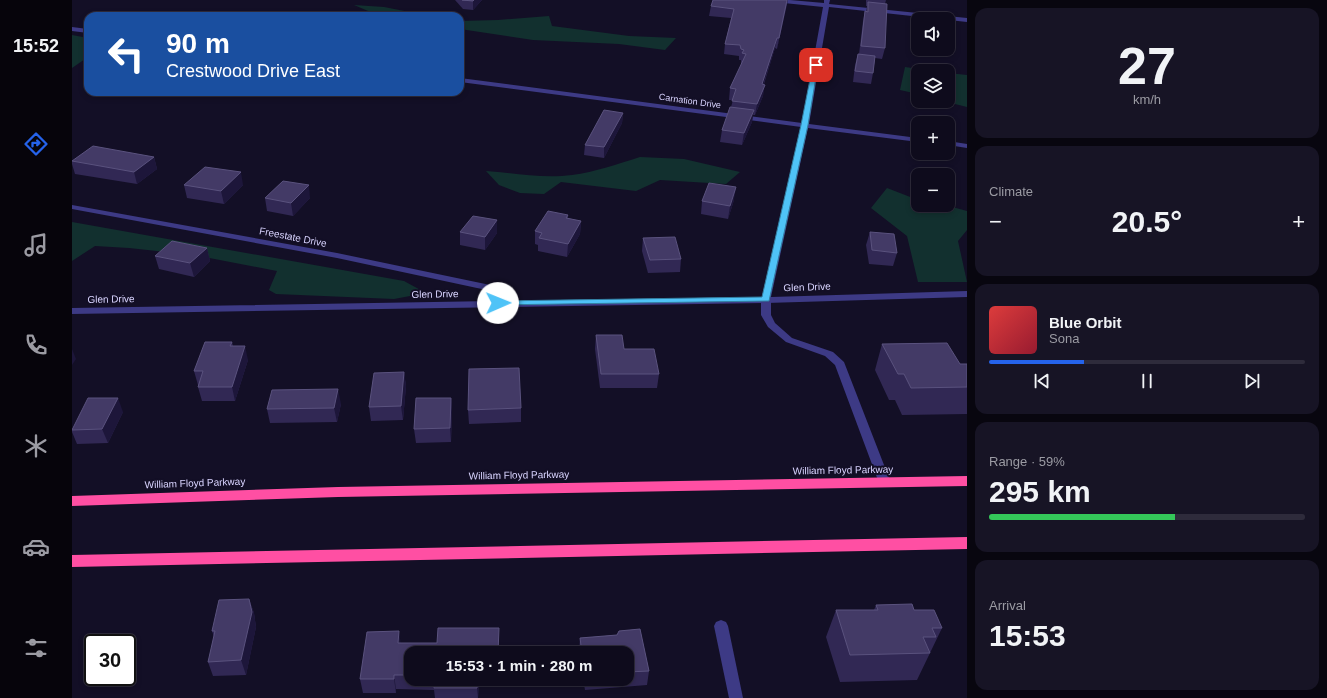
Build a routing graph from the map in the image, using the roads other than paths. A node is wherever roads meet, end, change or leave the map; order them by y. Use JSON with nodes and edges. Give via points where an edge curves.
{"nodes":[{"id":1,"x":774,"y":0,"type":"edge"},
{"id":2,"x":827,"y":3,"type":"edge"},
{"id":3,"x":967,"y":20,"type":"edge"},
{"id":4,"x":72,"y":29,"type":"edge"},
{"id":5,"x":84,"y":30,"type":"edge"},
{"id":6,"x":464,"y":81,"type":"edge"},
{"id":7,"x":805,"y":125,"type":"junction"},
{"id":8,"x":911,"y":139,"type":"edge"},
{"id":9,"x":955,"y":144,"type":"edge"},
{"id":10,"x":967,"y":146,"type":"edge"},
{"id":11,"x":72,"y":207,"type":"edge"},
{"id":12,"x":967,"y":294,"type":"edge"},
{"id":13,"x":766,"y":300,"type":"junction"},
{"id":14,"x":498,"y":303,"type":"junction"},
{"id":15,"x":72,"y":311,"type":"edge"},
{"id":16,"x":967,"y":481,"type":"edge"},
{"id":17,"x":885,"y":483,"type":"junction"},
{"id":18,"x":72,"y":501,"type":"edge"},
{"id":19,"x":967,"y":543,"type":"edge"},
{"id":20,"x":72,"y":561,"type":"edge"},
{"id":21,"x":721,"y":626,"type":"dead end"},
{"id":22,"x":736,"y":698,"type":"edge"}],
"edges":[{"from":1,"to":2,"type":"street"},
{"from":2,"to":3,"type":"street"},
{"from":2,"to":7,"type":"street"},
{"from":4,"to":5,"type":"street"},
{"from":6,"to":7,"type":"street","name":"Carnation Drive"},
{"from":7,"to":8,"type":"street","name":"Carnation Drive"},
{"from":7,"to":13,"type":"street"},
{"from":9,"to":10,"type":"street"},
{"from":11,"to":14,"type":"street","name":"Freestate Drive","via":[[451,278],[495,289]]},
{"from":12,"to":13,"type":"street","name":"Glen Drive"},
{"from":13,"to":14,"type":"street","name":"Glen Drive"},
{"from":13,"to":17,"type":"street","via":[[766,315],[771,325],[789,340],[829,354],[840,364]]},
{"from":14,"to":15,"type":"street","name":"Glen Drive"},
{"from":16,"to":17,"type":"highway","name":"William Floyd Parkway"},
{"from":17,"to":18,"type":"highway","name":"William Floyd Parkway","via":[[338,492]]},
{"from":19,"to":20,"type":"highway"},
{"from":21,"to":22,"type":"street"}]}
